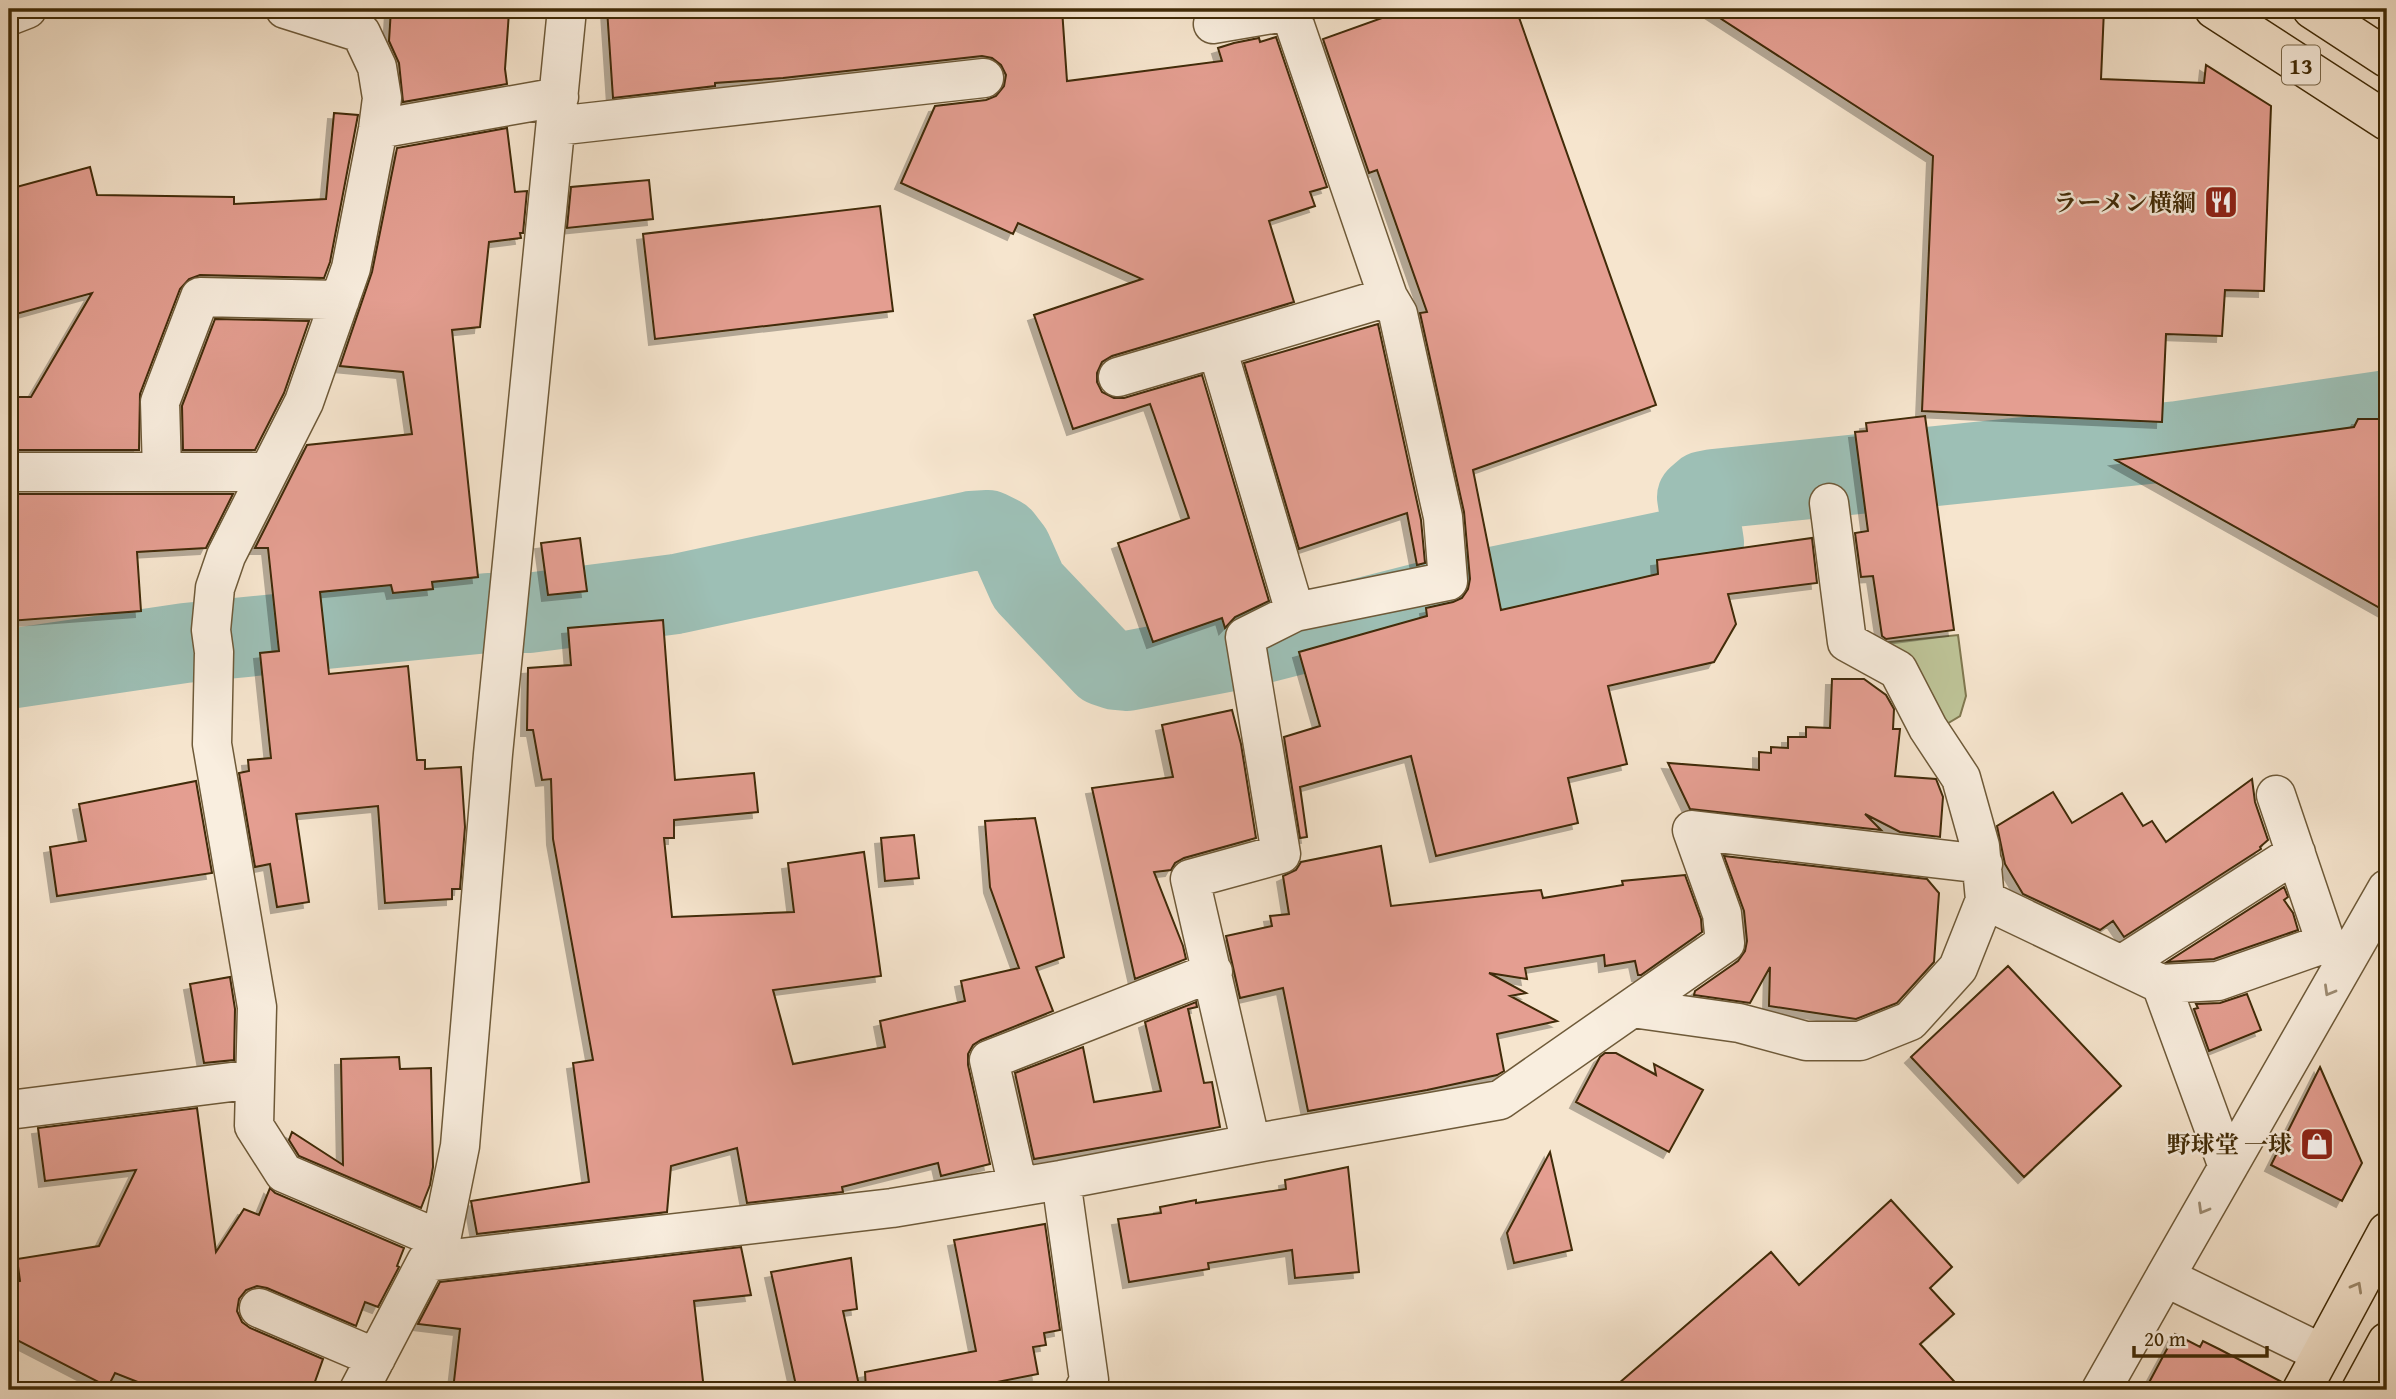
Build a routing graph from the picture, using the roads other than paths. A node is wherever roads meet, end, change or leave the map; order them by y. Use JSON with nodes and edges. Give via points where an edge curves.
{"nodes":[{"id":1,"x":27,"y":9,"type":"edge"},
{"id":2,"x":285,"y":9,"type":"edge"},
{"id":3,"x":567,"y":9,"type":"edge"},
{"id":4,"x":2214,"y":9,"type":"edge"},
{"id":5,"x":2312,"y":9,"type":"edge"},
{"id":6,"x":1293,"y":10,"type":"edge"},
{"id":7,"x":9,"y":16,"type":"edge"},
{"id":8,"x":1213,"y":24,"type":"dead end"},
{"id":9,"x":2387,"y":58,"type":"edge"},
{"id":10,"x":984,"y":78,"type":"dead end"},
{"id":11,"x":557,"y":112,"type":"junction"},
{"id":12,"x":2387,"y":121,"type":"edge"},
{"id":13,"x":378,"y":129,"type":"junction"},
{"id":14,"x":1388,"y":297,"type":"junction"},
{"id":15,"x":340,"y":300,"type":"junction"},
{"id":16,"x":1217,"y":348,"type":"junction"},
{"id":17,"x":1118,"y":377,"type":"dead end"},
{"id":18,"x":9,"y":472,"type":"edge"},
{"id":19,"x":162,"y":472,"type":"junction"},
{"id":20,"x":268,"y":472,"type":"junction"},
{"id":21,"x":1829,"y":503,"type":"dead end"},
{"id":22,"x":1295,"y":612,"type":"junction"},
{"id":23,"x":2276,"y":795,"type":"dead end"},
{"id":24,"x":2296,"y":853,"type":"junction"},
{"id":25,"x":1984,"y":882,"type":"junction"},
{"id":26,"x":2387,"y":889,"type":"edge"},
{"id":27,"x":2337,"y":951,"type":"junction"},
{"id":28,"x":2121,"y":965,"type":"junction"},
{"id":29,"x":1213,"y":972,"type":"junction"},
{"id":30,"x":2161,"y":984,"type":"junction"},
{"id":31,"x":1632,"y":1008,"type":"junction"},
{"id":32,"x":255,"y":1079,"type":"junction"},
{"id":33,"x":9,"y":1110,"type":"edge"},
{"id":34,"x":1251,"y":1144,"type":"junction"},
{"id":35,"x":2228,"y":1167,"type":"junction"},
{"id":36,"x":1061,"y":1181,"type":"junction"},
{"id":37,"x":1018,"y":1188,"type":"junction"},
{"id":38,"x":2387,"y":1232,"type":"edge"},
{"id":39,"x":433,"y":1251,"type":"junction"},
{"id":40,"x":2165,"y":1277,"type":"junction"},
{"id":41,"x":259,"y":1308,"type":"dead end"},
{"id":42,"x":2387,"y":1342,"type":"edge"},
{"id":43,"x":2321,"y":1353,"type":"junction"},
{"id":44,"x":367,"y":1374,"type":"edge"},
{"id":45,"x":1084,"y":1390,"type":"edge"},
{"id":46,"x":2101,"y":1390,"type":"edge"},
{"id":47,"x":2302,"y":1390,"type":"edge"},
{"id":48,"x":2361,"y":1390,"type":"edge"}],
"edges":[{"from":1,"to":7,"type":"street"},
{"from":2,"to":13,"type":"street","via":[[361,33],[377,67],[382,98]]},
{"from":3,"to":11,"type":"street"},
{"from":4,"to":12,"type":"main road","number":"13"},
{"from":5,"to":9,"type":"main road","number":"13"},
{"from":6,"to":8,"type":"street"},
{"from":6,"to":14,"type":"street"},
{"from":10,"to":11,"type":"street"},
{"from":11,"to":13,"type":"street"},
{"from":11,"to":39,"type":"street","via":[[493,754],[460,1146]]},
{"from":13,"to":15,"type":"street","via":[[351,268]]},
{"from":14,"to":16,"type":"street"},
{"from":14,"to":22,"type":"street","via":[[1398,314],[1443,517],[1448,581]]},
{"from":15,"to":19,"type":"street","via":[[200,297],[160,402]]},
{"from":15,"to":20,"type":"street","via":[[304,402]]},
{"from":16,"to":17,"type":"street"},
{"from":16,"to":22,"type":"street"},
{"from":18,"to":19,"type":"street"},
{"from":19,"to":20,"type":"street"},
{"from":20,"to":32,"type":"street","via":[[226,556],[215,589],[212,641],[212,744],[257,1007]]},
{"from":21,"to":25,"type":"street","via":[[1847,642],[1898,670],[1961,778],[1980,846]]},
{"from":22,"to":29,"type":"street","via":[[1248,650],[1281,854],[1190,879]]},
{"from":23,"to":24,"type":"street"},
{"from":24,"to":27,"type":"street"},
{"from":24,"to":28,"type":"street"},
{"from":25,"to":28,"type":"street"},
{"from":25,"to":31,"type":"street","via":[[1958,968],[1910,1021],[1860,1041],[1806,1041],[1739,1023]]},
{"from":25,"to":31,"type":"street","via":[[1692,830],[1722,914],[1725,943]]},
{"from":26,"to":27,"type":"street"},
{"from":27,"to":30,"type":"street","via":[[2218,981]]},
{"from":27,"to":35,"type":"street","one_way":true},
{"from":28,"to":30,"type":"street"},
{"from":29,"to":34,"type":"street"},
{"from":29,"to":37,"type":"street","via":[[989,1060]]},
{"from":30,"to":35,"type":"street"},
{"from":31,"to":34,"type":"street","via":[[1500,1100]]},
{"from":32,"to":33,"type":"street"},
{"from":32,"to":39,"type":"street","via":[[254,1126],[284,1172]]},
{"from":34,"to":36,"type":"street"},
{"from":35,"to":40,"type":"street","one_way":true},
{"from":36,"to":37,"type":"street"},
{"from":36,"to":45,"type":"street","via":[[1089,1380]]},
{"from":37,"to":39,"type":"street","via":[[892,1208]]},
{"from":43,"to":38,"type":"main road","one_way":true},
{"from":39,"to":44,"type":"street"},
{"from":40,"to":43,"type":"street"},
{"from":40,"to":46,"type":"street"},
{"from":41,"to":44,"type":"street"},
{"from":42,"to":48,"type":"main road"},
{"from":43,"to":47,"type":"main road"}]}
